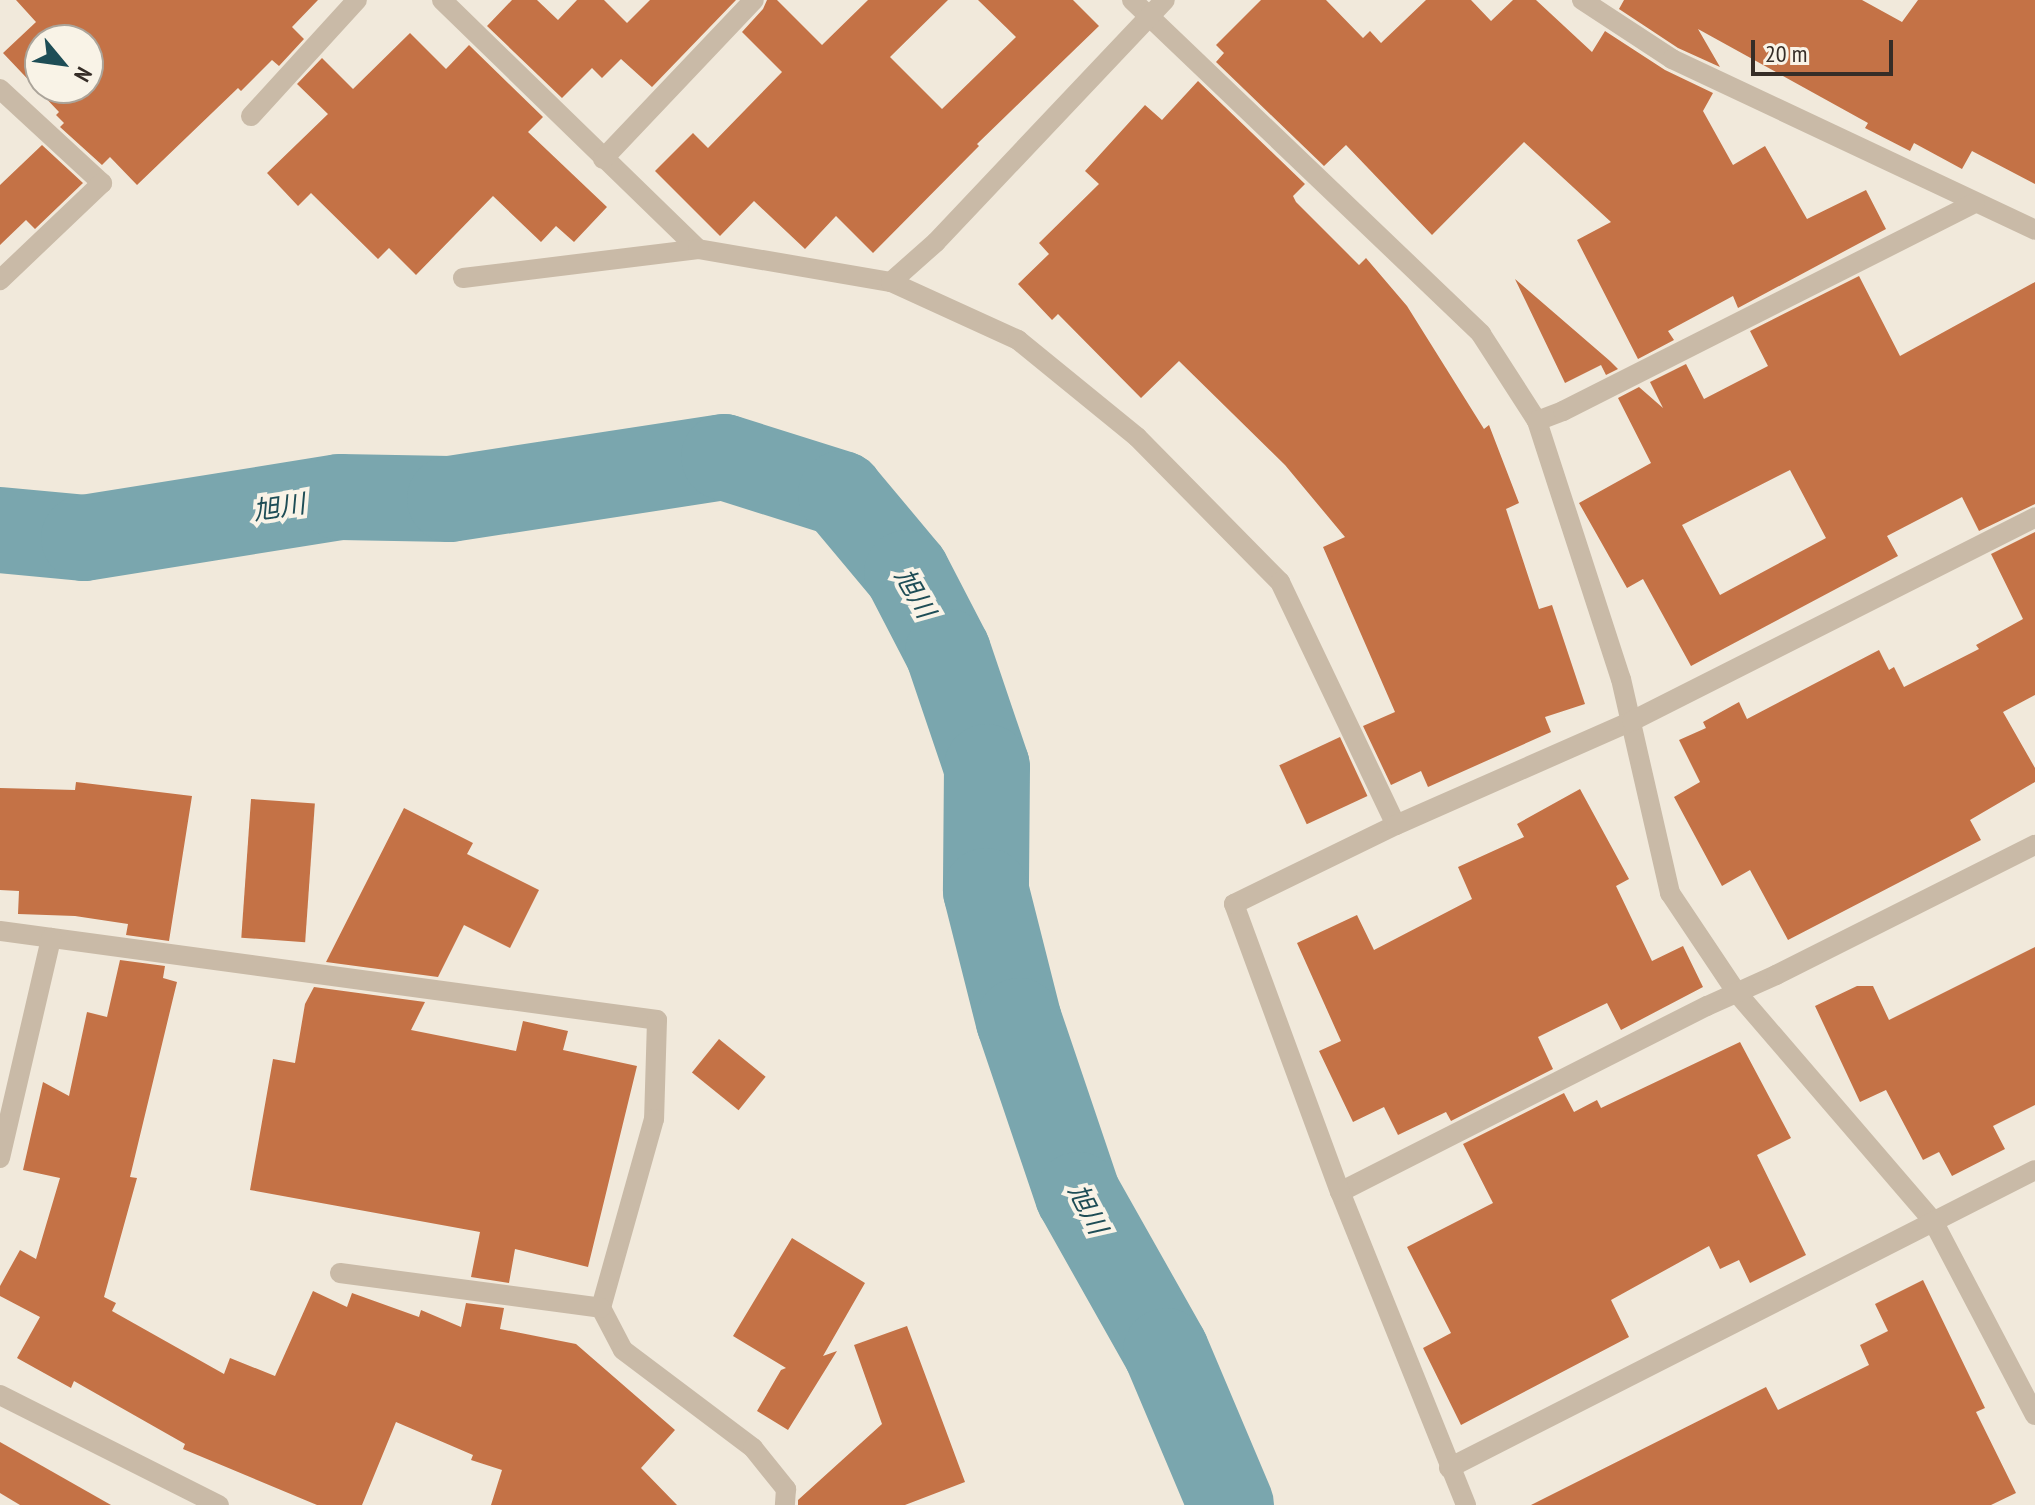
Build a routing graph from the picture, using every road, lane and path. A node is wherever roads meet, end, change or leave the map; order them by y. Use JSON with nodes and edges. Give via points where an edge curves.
{"nodes":[{"id":1,"x":357,"y":0,"type":"edge"},
{"id":2,"x":442,"y":0,"type":"edge"},
{"id":3,"x":754,"y":0,"type":"edge"},
{"id":4,"x":1132,"y":0,"type":"edge"},
{"id":5,"x":1165,"y":0,"type":"edge"},
{"id":6,"x":1582,"y":0,"type":"edge"},
{"id":7,"x":1148,"y":17,"type":"junction"},
{"id":8,"x":0,"y":89,"type":"edge"},
{"id":9,"x":251,"y":116,"type":"dead end"},
{"id":10,"x":603,"y":159,"type":"junction"},
{"id":11,"x":1974,"y":203,"type":"junction"},
{"id":12,"x":2035,"y":230,"type":"edge"},
{"id":13,"x":698,"y":249,"type":"junction"},
{"id":14,"x":463,"y":278,"type":"dead end"},
{"id":15,"x":0,"y":280,"type":"edge"},
{"id":16,"x":891,"y":282,"type":"junction"},
{"id":17,"x":1537,"y":421,"type":"junction"},
{"id":18,"x":2035,"y":517,"type":"edge"},
{"id":19,"x":1632,"y":721,"type":"junction"},
{"id":20,"x":1396,"y":825,"type":"junction"},
{"id":21,"x":2035,"y":845,"type":"edge"},
{"id":22,"x":0,"y":931,"type":"edge"},
{"id":23,"x":51,"y":938,"type":"junction"},
{"id":24,"x":1737,"y":993,"type":"junction"},
{"id":25,"x":0,"y":1158,"type":"edge"},
{"id":26,"x":2035,"y":1170,"type":"edge"},
{"id":27,"x":1340,"y":1192,"type":"junction"},
{"id":28,"x":1933,"y":1221,"type":"junction"},
{"id":29,"x":340,"y":1273,"type":"dead end"},
{"id":30,"x":601,"y":1308,"type":"junction"},
{"id":31,"x":0,"y":1395,"type":"edge"},
{"id":32,"x":2035,"y":1415,"type":"edge"},
{"id":33,"x":1449,"y":1468,"type":"junction"},
{"id":34,"x":219,"y":1505,"type":"edge"},
{"id":35,"x":785,"y":1505,"type":"edge"},
{"id":36,"x":1466,"y":1505,"type":"edge"}],
"edges":[{"from":1,"to":9,"type":"street"},
{"from":2,"to":10,"type":"street"},
{"from":3,"to":10,"type":"street"},
{"from":4,"to":7,"type":"street"},
{"from":5,"to":7,"type":"street"},
{"from":6,"to":11,"type":"street","via":[[1672,59]]},
{"from":7,"to":16,"type":"street","via":[[936,242]]},
{"from":7,"to":17,"type":"street","via":[[1481,334]]},
{"from":8,"to":15,"type":"street","via":[[102,183]]},
{"from":10,"to":13,"type":"street"},
{"from":11,"to":12,"type":"street"},
{"from":11,"to":17,"type":"street"},
{"from":13,"to":14,"type":"street"},
{"from":13,"to":16,"type":"street"},
{"from":16,"to":20,"type":"street","via":[[1018,340],[1137,437],[1280,582]]},
{"from":17,"to":19,"type":"street"},
{"from":18,"to":19,"type":"street"},
{"from":19,"to":20,"type":"street"},
{"from":19,"to":24,"type":"street","via":[[1670,893]]},
{"from":20,"to":27,"type":"street","via":[[1234,904]]},
{"from":21,"to":24,"type":"street"},
{"from":22,"to":23,"type":"street"},
{"from":23,"to":25,"type":"street"},
{"from":23,"to":30,"type":"street","via":[[657,1020],[654,1119]]},
{"from":24,"to":27,"type":"street"},
{"from":24,"to":28,"type":"street"},
{"from":26,"to":28,"type":"street"},
{"from":27,"to":33,"type":"street"},
{"from":28,"to":32,"type":"street"},
{"from":28,"to":33,"type":"street"},
{"from":29,"to":30,"type":"street"},
{"from":30,"to":35,"type":"street","via":[[623,1350],[753,1448],[786,1489]]},
{"from":31,"to":34,"type":"street"},
{"from":33,"to":36,"type":"street"}]}
